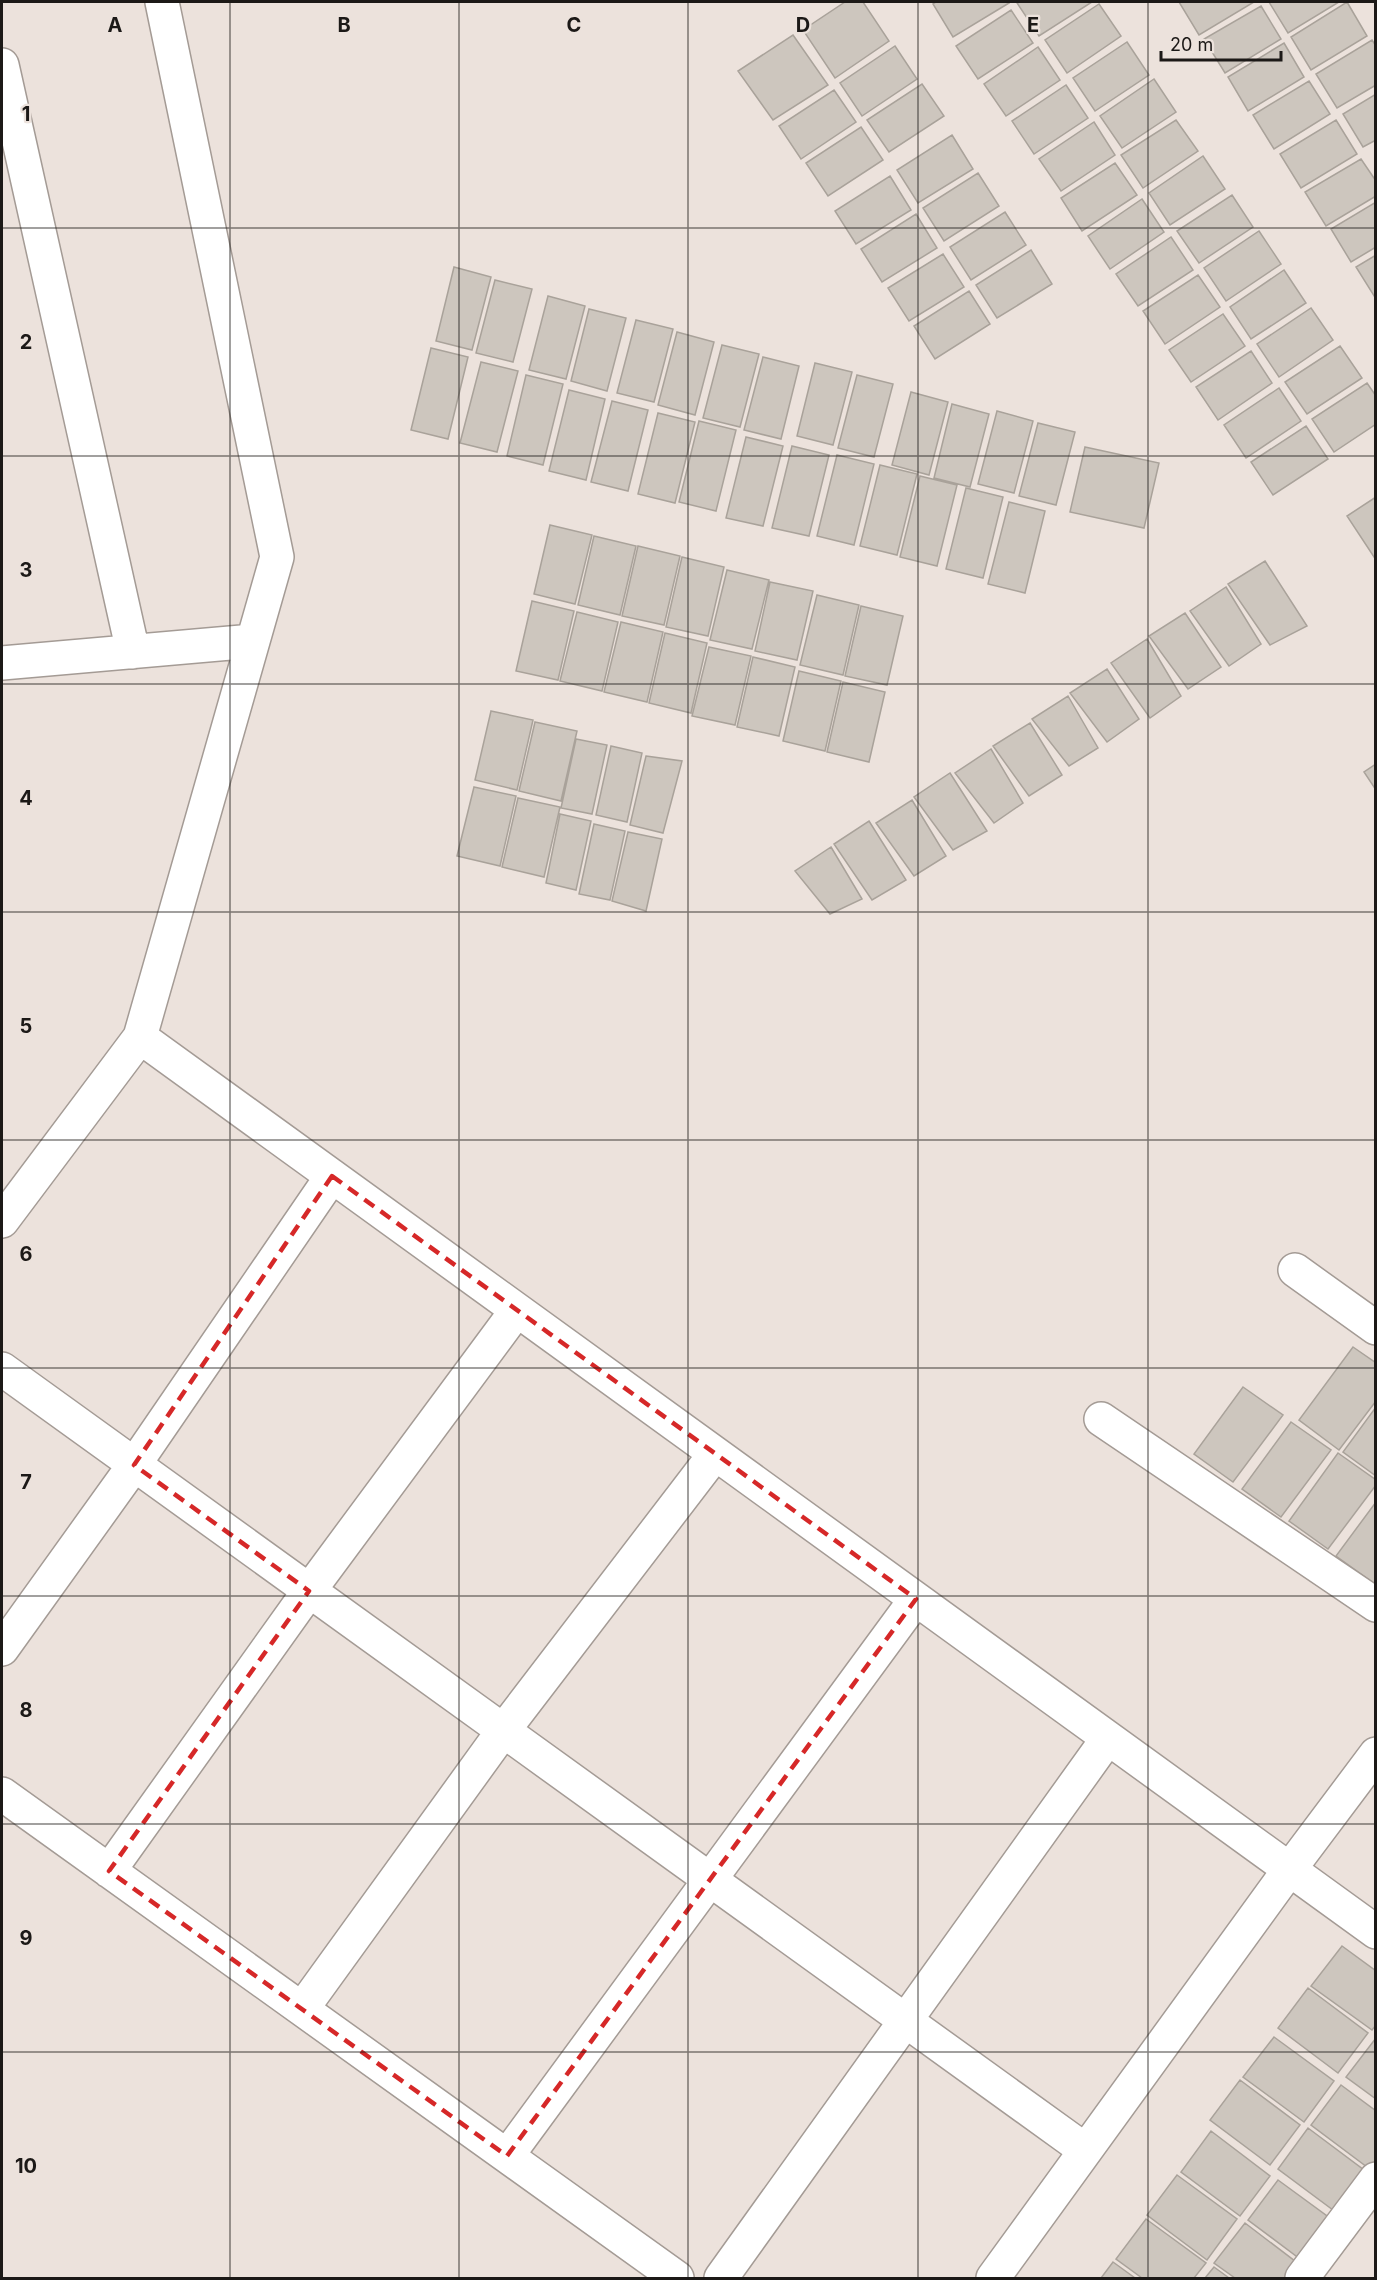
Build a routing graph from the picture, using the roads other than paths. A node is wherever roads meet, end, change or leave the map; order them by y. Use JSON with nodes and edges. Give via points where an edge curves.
{"nodes":[{"id":1,"x":162,"y":2,"type":"edge"},
{"id":2,"x":2,"y":65,"type":"edge"},
{"id":3,"x":253,"y":641,"type":"junction"},
{"id":4,"x":133,"y":652,"type":"junction"},
{"id":5,"x":2,"y":663,"type":"edge"},
{"id":6,"x":140,"y":1037,"type":"junction"},
{"id":7,"x":332,"y":1176,"type":"junction"},
{"id":8,"x":2,"y":1221,"type":"edge"},
{"id":9,"x":1295,"y":1270,"type":"dead end"},
{"id":10,"x":517,"y":1310,"type":"junction"},
{"id":11,"x":1376,"y":1328,"type":"edge"},
{"id":12,"x":2,"y":1369,"type":"edge"},
{"id":13,"x":1101,"y":1419,"type":"dead end"},
{"id":14,"x":716,"y":1454,"type":"junction"},
{"id":15,"x":134,"y":1465,"type":"junction"},
{"id":16,"x":309,"y":1591,"type":"junction"},
{"id":17,"x":916,"y":1599,"type":"junction"},
{"id":18,"x":1376,"y":1605,"type":"edge"},
{"id":19,"x":2,"y":1649,"type":"edge"},
{"id":20,"x":502,"y":1731,"type":"junction"},
{"id":21,"x":1108,"y":1738,"type":"junction"},
{"id":22,"x":1376,"y":1754,"type":"edge"},
{"id":23,"x":2,"y":1794,"type":"edge"},
{"id":24,"x":1289,"y":1870,"type":"junction"},
{"id":25,"x":110,"y":1871,"type":"junction"},
{"id":26,"x":710,"y":1880,"type":"junction"},
{"id":27,"x":1376,"y":1932,"type":"edge"},
{"id":28,"x":302,"y":2009,"type":"junction"},
{"id":29,"x":904,"y":2020,"type":"junction"},
{"id":30,"x":1085,"y":2150,"type":"junction"},
{"id":31,"x":507,"y":2156,"type":"junction"},
{"id":32,"x":1376,"y":2180,"type":"edge"},
{"id":33,"x":677,"y":2278,"type":"edge"},
{"id":34,"x":721,"y":2278,"type":"edge"},
{"id":35,"x":993,"y":2278,"type":"edge"},
{"id":36,"x":1302,"y":2278,"type":"edge"}],
"edges":[{"from":1,"to":3,"type":"street","via":[[277,557]]},
{"from":2,"to":4,"type":"street"},
{"from":3,"to":4,"type":"street"},
{"from":3,"to":6,"type":"street"},
{"from":4,"to":5,"type":"street"},
{"from":6,"to":7,"type":"street"},
{"from":6,"to":8,"type":"street"},
{"from":7,"to":10,"type":"street"},
{"from":7,"to":15,"type":"street"},
{"from":9,"to":11,"type":"street"},
{"from":10,"to":14,"type":"street"},
{"from":10,"to":16,"type":"street"},
{"from":12,"to":15,"type":"street"},
{"from":13,"to":18,"type":"street"},
{"from":14,"to":17,"type":"street"},
{"from":14,"to":20,"type":"street"},
{"from":15,"to":16,"type":"street"},
{"from":15,"to":19,"type":"street"},
{"from":16,"to":20,"type":"street"},
{"from":16,"to":25,"type":"street"},
{"from":17,"to":21,"type":"street"},
{"from":17,"to":26,"type":"street"},
{"from":20,"to":26,"type":"street"},
{"from":20,"to":28,"type":"street"},
{"from":21,"to":24,"type":"street"},
{"from":21,"to":29,"type":"street"},
{"from":22,"to":24,"type":"street"},
{"from":23,"to":25,"type":"street"},
{"from":24,"to":27,"type":"street"},
{"from":24,"to":30,"type":"street"},
{"from":25,"to":28,"type":"street"},
{"from":26,"to":29,"type":"street"},
{"from":26,"to":31,"type":"street"},
{"from":28,"to":31,"type":"street"},
{"from":29,"to":30,"type":"street"},
{"from":29,"to":34,"type":"street"},
{"from":30,"to":35,"type":"street"},
{"from":31,"to":33,"type":"street"},
{"from":32,"to":36,"type":"street"}]}
